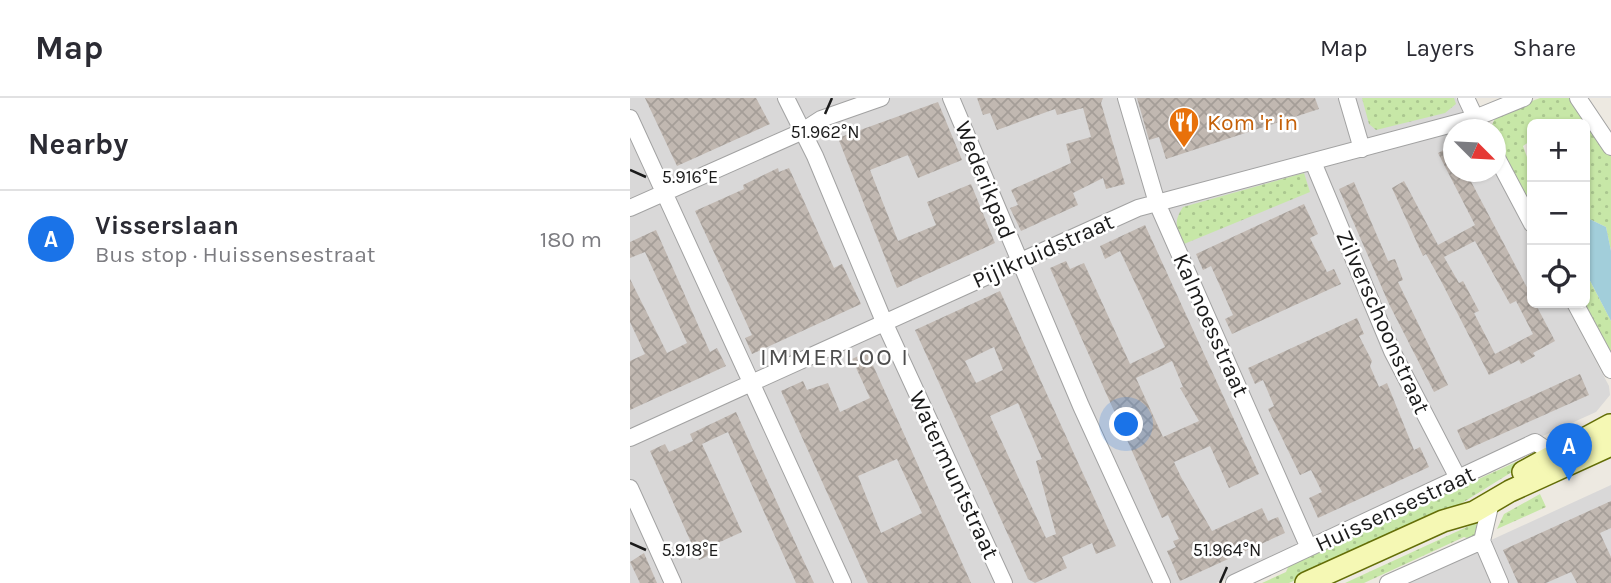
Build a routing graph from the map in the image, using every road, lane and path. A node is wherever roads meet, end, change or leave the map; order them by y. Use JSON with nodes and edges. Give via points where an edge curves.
{"nodes":[{"id":1,"x":786,"y":98,"type":"edge"},
{"id":2,"x":881,"y":98,"type":"edge"},
{"id":3,"x":951,"y":98,"type":"edge"},
{"id":4,"x":1126,"y":98,"type":"edge"},
{"id":5,"x":1347,"y":98,"type":"edge"},
{"id":6,"x":1466,"y":98,"type":"edge"},
{"id":7,"x":1524,"y":98,"type":"edge"},
{"id":8,"x":1578,"y":98,"type":"edge"},
{"id":9,"x":630,"y":118,"type":"edge"},
{"id":10,"x":1476,"y":119,"type":"edge"},
{"id":11,"x":1487,"y":119,"type":"edge"},
{"id":12,"x":801,"y":132,"type":"junction"},
{"id":13,"x":1443,"y":132,"type":"edge"},
{"id":14,"x":1611,"y":147,"type":"edge"},
{"id":15,"x":1362,"y":149,"type":"junction"},
{"id":16,"x":1313,"y":162,"type":"junction"},
{"id":17,"x":1506,"y":175,"type":"edge"},
{"id":18,"x":664,"y":192,"type":"junction"},
{"id":19,"x":1157,"y":203,"type":"junction"},
{"id":20,"x":630,"y":208,"type":"edge"},
{"id":21,"x":1527,"y":215,"type":"edge"},
{"id":22,"x":1019,"y":261,"type":"junction"},
{"id":23,"x":1578,"y":308,"type":"edge"},
{"id":24,"x":885,"y":324,"type":"junction"},
{"id":25,"x":1611,"y":370,"type":"edge"},
{"id":26,"x":751,"y":384,"type":"junction"},
{"id":27,"x":1611,"y":433,"type":"edge"},
{"id":28,"x":630,"y":438,"type":"edge"},
{"id":29,"x":1553,"y":454,"type":"junction"},
{"id":30,"x":1460,"y":480,"type":"junction"},
{"id":31,"x":630,"y":488,"type":"edge"},
{"id":32,"x":1491,"y":502,"type":"junction"},
{"id":33,"x":1443,"y":521,"type":"junction"},
{"id":34,"x":1482,"y":541,"type":"junction"},
{"id":35,"x":1310,"y":548,"type":"junction"},
{"id":36,"x":673,"y":583,"type":"edge"},
{"id":37,"x":843,"y":583,"type":"edge"},
{"id":38,"x":1004,"y":583,"type":"edge"},
{"id":39,"x":1163,"y":583,"type":"edge"},
{"id":40,"x":1234,"y":583,"type":"edge"},
{"id":41,"x":1306,"y":583,"type":"edge"},
{"id":42,"x":1388,"y":583,"type":"edge"},
{"id":43,"x":1500,"y":583,"type":"edge"}],
"edges":[{"from":1,"to":12,"type":"street","name":"Watermuntstraat"},
{"from":2,"to":12,"type":"street","via":[[821,119]]},
{"from":3,"to":22,"type":"street","name":"Wederikpad"},
{"from":4,"to":19,"type":"street","name":"Kalmoesstraat"},
{"from":5,"to":15,"type":"street"},
{"from":6,"to":10,"type":"street"},
{"from":7,"to":11,"type":"street","name":"Pijlkruidstraat"},
{"from":8,"to":14,"type":"street"},
{"from":9,"to":18,"type":"street"},
{"from":12,"to":18,"type":"street"},
{"from":12,"to":24,"type":"street","name":"Watermuntstraat"},
{"from":13,"to":15,"type":"street","name":"Pijlkruidstraat"},
{"from":15,"to":16,"type":"street","name":"Pijlkruidstraat"},
{"from":16,"to":19,"type":"street","name":"Pijlkruidstraat"},
{"from":16,"to":30,"type":"street","name":"Zilverschoonstraat","via":[[1392,351]]},
{"from":17,"to":21,"type":"street"},
{"from":18,"to":20,"type":"street"},
{"from":18,"to":26,"type":"street"},
{"from":19,"to":22,"type":"street","name":"Pijlkruidstraat"},
{"from":19,"to":35,"type":"street","name":"Kalmoesstraat"},
{"from":22,"to":24,"type":"street","name":"Pijlkruidstraat"},
{"from":22,"to":39,"type":"street","name":"Wederikpad"},
{"from":23,"to":25,"type":"street"},
{"from":24,"to":26,"type":"street","name":"Pijlkruidstraat"},
{"from":24,"to":38,"type":"street","name":"Watermuntstraat"},
{"from":26,"to":28,"type":"street","name":"Pijlkruidstraat"},
{"from":26,"to":37,"type":"street"},
{"from":27,"to":29,"type":"street","name":"Huissensestraat"},
{"from":27,"to":32,"type":"street","name":"Huissensestraat"},
{"from":29,"to":30,"type":"street","name":"Huissensestraat","via":[[1535,442]]},
{"from":29,"to":33,"type":"street","name":"Huissensestraat"},
{"from":30,"to":35,"type":"street","name":"Huissensestraat"},
{"from":31,"to":36,"type":"street"},
{"from":32,"to":33,"type":"street","name":"Huissensestraat"},
{"from":32,"to":34,"type":"street"},
{"from":33,"to":41,"type":"street","name":"Huissensestraat"},
{"from":34,"to":42,"type":"street"},
{"from":34,"to":43,"type":"street"},
{"from":35,"to":40,"type":"street","name":"Huissensestraat"}]}
